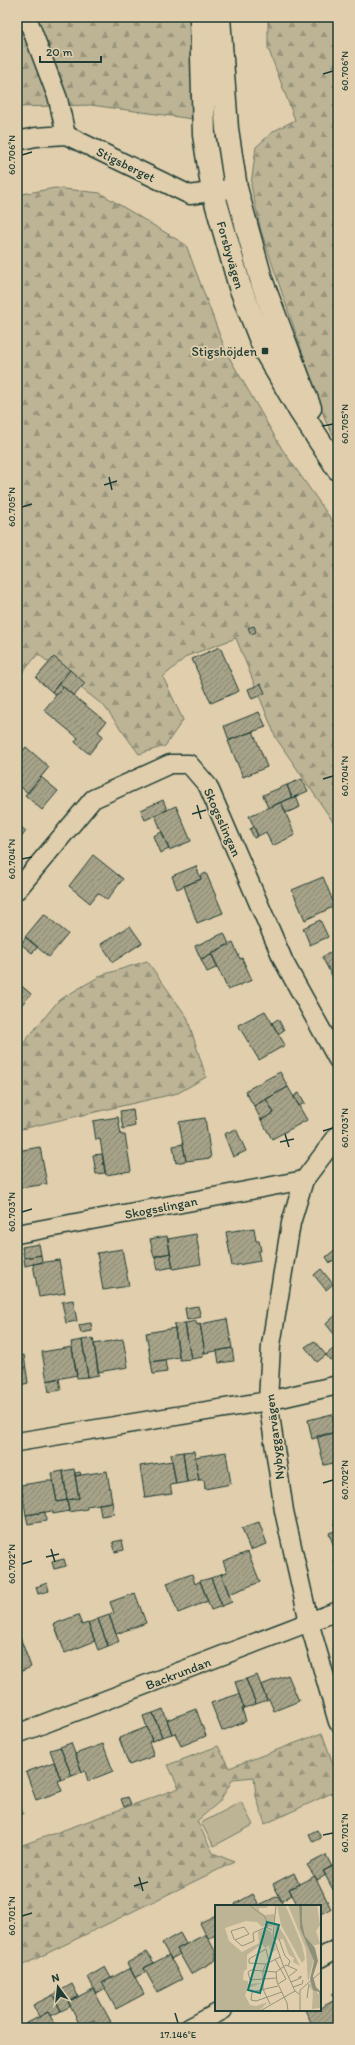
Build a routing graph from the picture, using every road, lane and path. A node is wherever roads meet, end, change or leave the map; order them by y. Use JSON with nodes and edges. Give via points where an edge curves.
{"nodes":[{"id":1,"x":26,"y":17,"type":"edge"},
{"id":2,"x":201,"y":17,"type":"edge"},
{"id":3,"x":219,"y":17,"type":"edge"},
{"id":4,"x":66,"y":135,"type":"junction"},
{"id":5,"x":17,"y":141,"type":"edge"},
{"id":6,"x":236,"y":188,"type":"junction"},
{"id":7,"x":213,"y":192,"type":"junction"},
{"id":8,"x":338,"y":464,"type":"edge"},
{"id":9,"x":338,"y":469,"type":"edge"},
{"id":10,"x":17,"y":890,"type":"edge"},
{"id":11,"x":338,"y":1060,"type":"edge"},
{"id":12,"x":338,"y":1135,"type":"edge"},
{"id":13,"x":304,"y":1180,"type":"junction"},
{"id":14,"x":17,"y":1234,"type":"edge"},
{"id":15,"x":338,"y":1385,"type":"edge"},
{"id":16,"x":268,"y":1401,"type":"junction"},
{"id":17,"x":17,"y":1442,"type":"edge"},
{"id":18,"x":338,"y":1611,"type":"edge"},
{"id":19,"x":309,"y":1622,"type":"junction"},
{"id":20,"x":338,"y":1722,"type":"edge"},
{"id":21,"x":17,"y":1734,"type":"edge"},
{"id":22,"x":338,"y":1948,"type":"edge"},
{"id":23,"x":321,"y":1957,"type":"edge"},
{"id":24,"x":221,"y":2011,"type":"edge"},
{"id":25,"x":189,"y":2028,"type":"edge"}],
"edges":[{"from":1,"to":4,"type":"street","via":[[58,99]]},
{"from":2,"to":7,"type":"street","name":"Forsbyvägen","via":[[204,134]]},
{"from":3,"to":6,"type":"street","name":"Forsbyvägen","via":[[227,130]]},
{"from":4,"to":5,"type":"street","name":"Stigsberget"},
{"from":4,"to":7,"type":"street","name":"Stigsberget","via":[[190,195]]},
{"from":6,"to":7,"type":"street","name":"Stigsberget"},
{"from":6,"to":8,"type":"street","name":"Forsbyvägen","via":[[262,282],[310,408]]},
{"from":7,"to":9,"type":"street","name":"Forsbyvägen","via":[[240,287],[265,351]]},
{"from":10,"to":11,"type":"street","name":"Skogsslingan","via":[[93,799],[170,764],[190,764],[208,786],[284,962]]},
{"from":12,"to":13,"type":"street","name":"Nybyggarvägen"},
{"from":13,"to":14,"type":"street","name":"Skogsslingan"},
{"from":13,"to":16,"type":"street","name":"Nybyggarvägen","via":[[290,1223],[271,1346]]},
{"from":15,"to":16,"type":"street"},
{"from":16,"to":17,"type":"street"},
{"from":16,"to":19,"type":"street","name":"Nybyggarvägen","via":[[284,1511]]},
{"from":18,"to":19,"type":"street","name":"Backrundan"},
{"from":19,"to":20,"type":"street","name":"Nybyggarvägen"},
{"from":19,"to":21,"type":"street","name":"Backrundan"},
{"from":22,"to":23,"type":"street"},
{"from":24,"to":25,"type":"street"}]}
